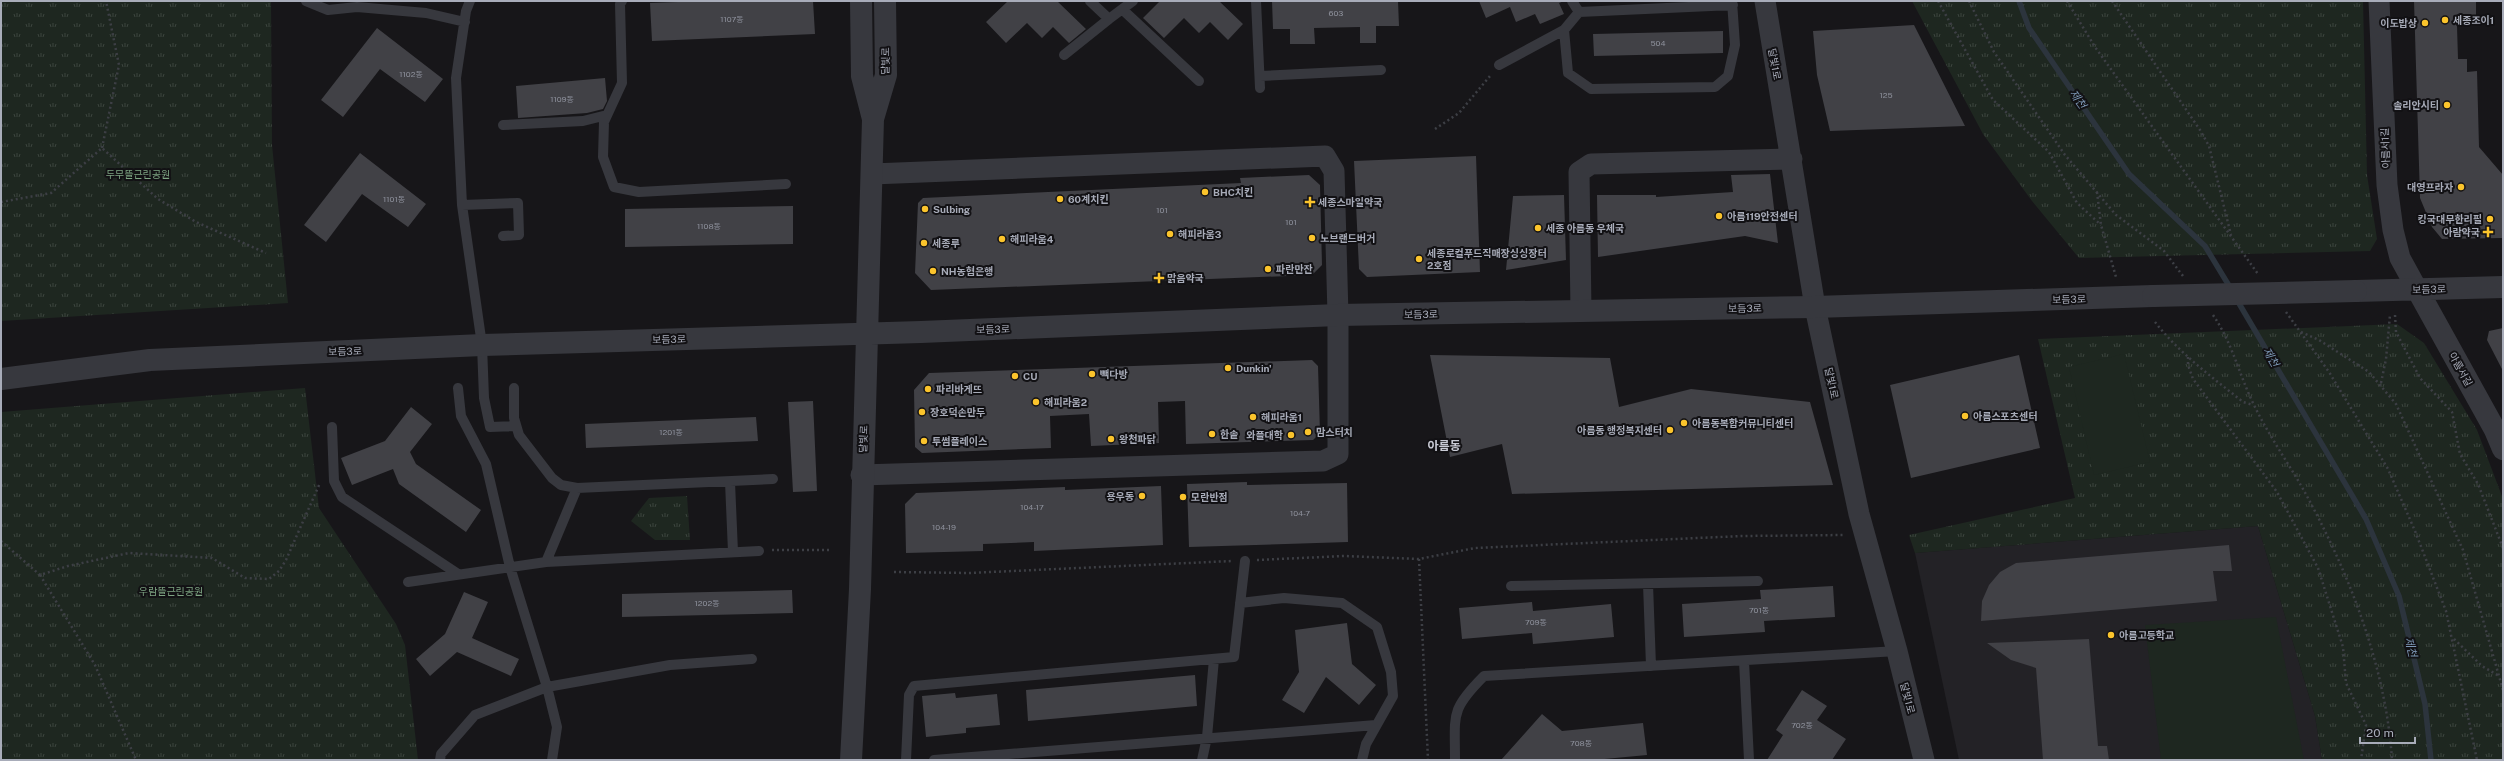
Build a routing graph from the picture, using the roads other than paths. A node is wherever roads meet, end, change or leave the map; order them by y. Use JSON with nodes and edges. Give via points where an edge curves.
{"nodes":[{"id":1,"x":306,"y":1,"type":"edge"},
{"id":2,"x":470,"y":1,"type":"edge"},
{"id":3,"x":622,"y":1,"type":"edge"},
{"id":4,"x":862,"y":1,"type":"edge"},
{"id":5,"x":885,"y":1,"type":"edge"},
{"id":6,"x":1090,"y":1,"type":"edge"},
{"id":7,"x":1133,"y":1,"type":"edge"},
{"id":8,"x":1256,"y":1,"type":"edge"},
{"id":9,"x":1572,"y":1,"type":"edge"},
{"id":10,"x":1765,"y":1,"type":"edge"},
{"id":11,"x":2379,"y":1,"type":"edge"},
{"id":12,"x":1732,"y":3,"type":"edge"},
{"id":13,"x":1123,"y":10,"type":"junction"},
{"id":14,"x":1579,"y":12,"type":"junction"},
{"id":15,"x":1109,"y":19,"type":"junction"},
{"id":16,"x":464,"y":22,"type":"junction"},
{"id":17,"x":1564,"y":30,"type":"junction"},
{"id":18,"x":1064,"y":55,"type":"dead end"},
{"id":19,"x":1499,"y":65,"type":"road end"},
{"id":20,"x":1381,"y":70,"type":"dead end"},
{"id":21,"x":1260,"y":76,"type":"junction"},
{"id":22,"x":1199,"y":82,"type":"dead end"},
{"id":23,"x":1260,"y":88,"type":"dead end"},
{"id":24,"x":607,"y":115,"type":"junction"},
{"id":25,"x":873,"y":119,"type":"junction"},
{"id":26,"x":503,"y":125,"type":"dead end"},
{"id":27,"x":1792,"y":159,"type":"junction"},
{"id":28,"x":872,"y":174,"type":"junction"},
{"id":29,"x":786,"y":184,"type":"dead end"},
{"id":30,"x":462,"y":205,"type":"junction"},
{"id":31,"x":503,"y":236,"type":"dead end"},
{"id":32,"x":2503,"y":287,"type":"edge"},
{"id":33,"x":2417,"y":289,"type":"junction"},
{"id":34,"x":1816,"y":307,"type":"junction"},
{"id":35,"x":1581,"y":311,"type":"junction"},
{"id":36,"x":1338,"y":315,"type":"junction"},
{"id":37,"x":867,"y":333,"type":"junction"},
{"id":38,"x":482,"y":345,"type":"junction"},
{"id":39,"x":1,"y":379,"type":"edge"},
{"id":40,"x":458,"y":388,"type":"dead end"},
{"id":41,"x":514,"y":388,"type":"dead end"},
{"id":42,"x":516,"y":426,"type":"junction"},
{"id":43,"x":332,"y":427,"type":"dead end"},
{"id":44,"x":2503,"y":449,"type":"edge"},
{"id":45,"x":861,"y":475,"type":"junction"},
{"id":46,"x":773,"y":479,"type":"dead end"},
{"id":47,"x":730,"y":482,"type":"junction"},
{"id":48,"x":577,"y":488,"type":"junction"},
{"id":49,"x":759,"y":551,"type":"road end"},
{"id":50,"x":733,"y":552,"type":"junction"},
{"id":51,"x":1245,"y":561,"type":"road end"},
{"id":52,"x":546,"y":562,"type":"junction"},
{"id":53,"x":510,"y":567,"type":"junction"},
{"id":54,"x":458,"y":574,"type":"junction"},
{"id":55,"x":1758,"y":581,"type":"dead end"},
{"id":56,"x":408,"y":582,"type":"dead end"},
{"id":57,"x":1648,"y":584,"type":"junction"},
{"id":58,"x":1511,"y":586,"type":"dead end"},
{"id":59,"x":1240,"y":603,"type":"junction"},
{"id":60,"x":1897,"y":651,"type":"junction"},
{"id":61,"x":752,"y":659,"type":"dead end"},
{"id":62,"x":1214,"y":659,"type":"junction"},
{"id":63,"x":1744,"y":661,"type":"junction"},
{"id":64,"x":1650,"y":666,"type":"junction"},
{"id":65,"x":547,"y":687,"type":"junction"},
{"id":66,"x":1376,"y":725,"type":"junction"},
{"id":67,"x":1208,"y":737,"type":"junction"},
{"id":68,"x":440,"y":760,"type":"edge"},
{"id":69,"x":552,"y":760,"type":"edge"},
{"id":70,"x":851,"y":760,"type":"edge"},
{"id":71,"x":906,"y":760,"type":"edge"},
{"id":72,"x":934,"y":760,"type":"edge"},
{"id":73,"x":1202,"y":760,"type":"edge"},
{"id":74,"x":1362,"y":760,"type":"edge"},
{"id":75,"x":1455,"y":760,"type":"edge"},
{"id":76,"x":1749,"y":760,"type":"edge"},
{"id":77,"x":1924,"y":760,"type":"edge"}],
"edges":[{"from":1,"to":16,"type":"lane","via":[[328,10],[357,7],[426,13]]},
{"from":2,"to":16,"type":"lane"},
{"from":3,"to":24,"type":"lane","via":[[622,83]]},
{"from":4,"to":25,"type":"street","name":"달빛로","via":[[862,76]]},
{"from":5,"to":25,"type":"street","name":"달빛로","via":[[886,75]]},
{"from":6,"to":15,"type":"lane"},
{"from":7,"to":13,"type":"lane"},
{"from":8,"to":21,"type":"lane"},
{"from":9,"to":14,"type":"lane"},
{"from":10,"to":27,"type":"street","name":"달빛1로"},
{"from":11,"to":33,"type":"street","name":"아름서1길","via":[[2387,185],[2400,258]]},
{"from":12,"to":14,"type":"lane"},
{"from":12,"to":17,"type":"lane","via":[[1735,45],[1728,76],[1715,87],[1591,88],[1568,73]]},
{"from":13,"to":15,"type":"lane"},
{"from":13,"to":22,"type":"lane"},
{"from":14,"to":17,"type":"lane"},
{"from":15,"to":18,"type":"lane"},
{"from":16,"to":30,"type":"lane","via":[[456,78]]},
{"from":17,"to":19,"type":"lane"},
{"from":20,"to":21,"type":"lane"},
{"from":21,"to":23,"type":"lane"},
{"from":24,"to":26,"type":"lane","via":[[582,121]]},
{"from":24,"to":29,"type":"lane","via":[[604,122],[603,156],[614,187],[639,192]]},
{"from":25,"to":28,"type":"street","name":"달빛로"},
{"from":27,"to":34,"type":"street","name":"달빛1로"},
{"from":27,"to":35,"type":"street","via":[[1591,164],[1579,172]]},
{"from":28,"to":36,"type":"street","via":[[1325,156],[1334,171]]},
{"from":28,"to":37,"type":"street","name":"달빛로"},
{"from":30,"to":31,"type":"lane","via":[[518,203],[519,235]]},
{"from":30,"to":38,"type":"lane"},
{"from":32,"to":33,"type":"street","name":"보듬3로"},
{"from":33,"to":34,"type":"street","name":"보듬3로","bridge":true},
{"from":33,"to":44,"type":"street","name":"아름서길"},
{"from":34,"to":35,"type":"street","name":"보듬3로"},
{"from":34,"to":60,"type":"street","name":"달빛1로","via":[[1859,514]]},
{"from":35,"to":36,"type":"street","name":"보듬3로"},
{"from":36,"to":37,"type":"street","name":"보듬3로"},
{"from":36,"to":45,"type":"street","via":[[1338,454],[1323,461]]},
{"from":37,"to":38,"type":"street","name":"보듬3로"},
{"from":37,"to":45,"type":"street","name":"달빛로"},
{"from":38,"to":39,"type":"street","name":"보듬3로","via":[[150,360]]},
{"from":38,"to":42,"type":"lane","via":[[484,398],[490,427]]},
{"from":40,"to":53,"type":"lane","via":[[461,416],[486,464]]},
{"from":41,"to":42,"type":"lane"},
{"from":42,"to":48,"type":"lane","via":[[536,460],[552,478],[560,484]]},
{"from":43,"to":54,"type":"lane","via":[[334,481],[342,497]]},
{"from":45,"to":70,"type":"street","name":"달빛로","via":[[860,589]]},
{"from":46,"to":47,"type":"lane"},
{"from":47,"to":48,"type":"lane"},
{"from":47,"to":50,"type":"lane"},
{"from":48,"to":52,"type":"lane"},
{"from":49,"to":50,"type":"lane"},
{"from":50,"to":52,"type":"lane"},
{"from":51,"to":59,"type":"lane"},
{"from":52,"to":53,"type":"lane"},
{"from":53,"to":54,"type":"lane"},
{"from":53,"to":65,"type":"lane"},
{"from":54,"to":56,"type":"lane"},
{"from":55,"to":57,"type":"lane"},
{"from":57,"to":58,"type":"lane"},
{"from":57,"to":64,"type":"lane"},
{"from":59,"to":62,"type":"lane","via":[[1234,657]]},
{"from":59,"to":66,"type":"lane","via":[[1284,598],[1342,603],[1377,627],[1391,672],[1393,696]]},
{"from":60,"to":63,"type":"lane"},
{"from":60,"to":77,"type":"street","name":"달빛1로"},
{"from":61,"to":65,"type":"lane","via":[[670,665]]},
{"from":62,"to":67,"type":"lane"},
{"from":62,"to":71,"type":"lane","via":[[914,686],[909,695]]},
{"from":63,"to":64,"type":"lane"},
{"from":63,"to":76,"type":"lane"},
{"from":64,"to":75,"type":"lane","via":[[1484,676],[1463,697],[1455,714]]},
{"from":65,"to":68,"type":"lane","via":[[475,715],[441,754]]},
{"from":65,"to":69,"type":"lane","via":[[557,726]]},
{"from":66,"to":67,"type":"lane"},
{"from":66,"to":74,"type":"lane","via":[[1366,744]]},
{"from":67,"to":72,"type":"lane"},
{"from":67,"to":73,"type":"lane"}]}
